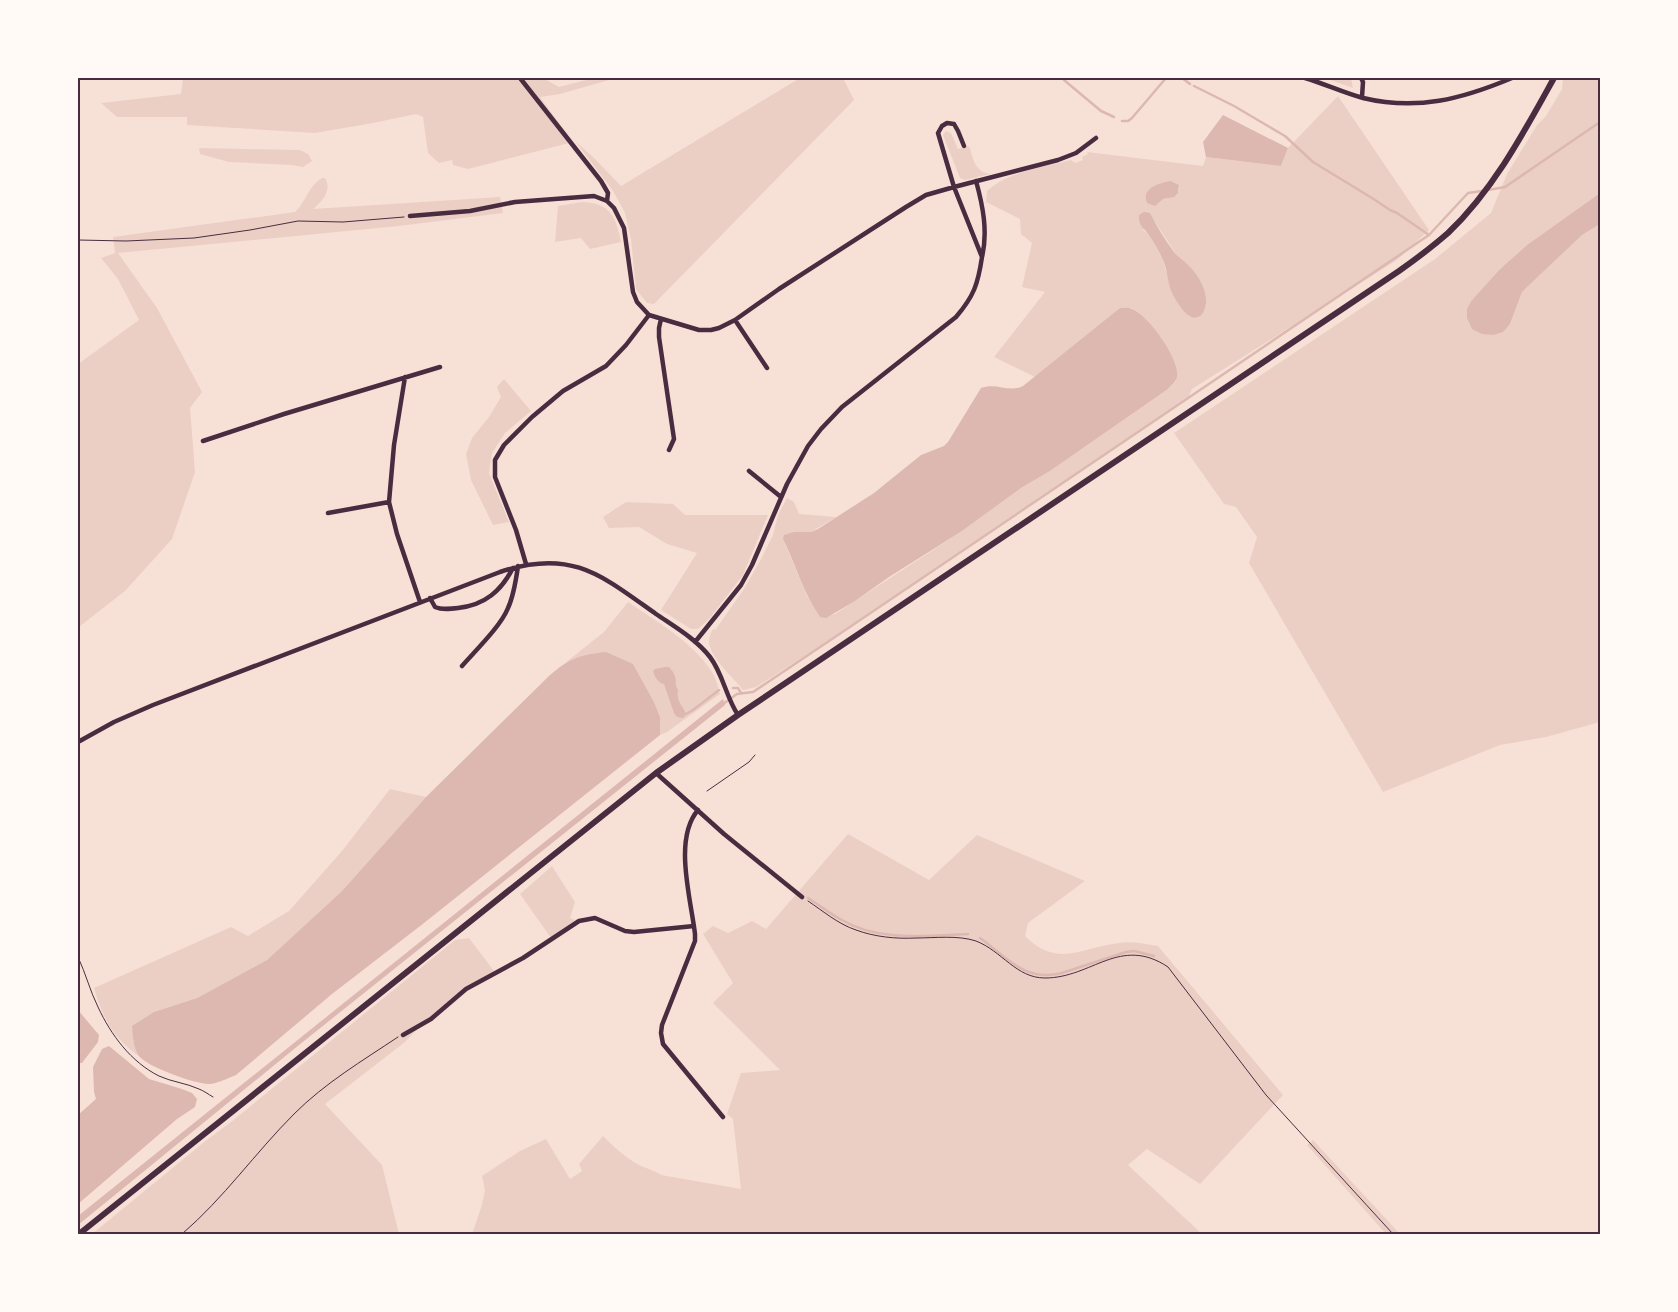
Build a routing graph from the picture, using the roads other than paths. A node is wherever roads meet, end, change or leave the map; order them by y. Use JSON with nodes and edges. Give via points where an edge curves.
{"nodes":[{"id":1,"x":520,"y":78,"type":"edge"},
{"id":2,"x":1306,"y":78,"type":"edge"},
{"id":3,"x":1361,"y":78,"type":"edge"},
{"id":4,"x":1512,"y":78,"type":"edge"},
{"id":5,"x":1554,"y":78,"type":"edge"},
{"id":6,"x":1362,"y":97,"type":"junction"},
{"id":7,"x":1096,"y":138,"type":"dead end"},
{"id":8,"x":964,"y":146,"type":"dead end"},
{"id":9,"x":976,"y":181,"type":"junction"},
{"id":10,"x":954,"y":187,"type":"junction"},
{"id":11,"x":607,"y":201,"type":"junction"},
{"id":12,"x":410,"y":216,"type":"road end"},
{"id":13,"x":982,"y":257,"type":"junction"},
{"id":14,"x":648,"y":315,"type":"junction"},
{"id":15,"x":661,"y":319,"type":"junction"},
{"id":16,"x":735,"y":320,"type":"junction"},
{"id":17,"x":440,"y":367,"type":"dead end"},
{"id":18,"x":768,"y":368,"type":"dead end"},
{"id":19,"x":405,"y":377,"type":"junction"},
{"id":20,"x":202,"y":441,"type":"dead end"},
{"id":21,"x":668,"y":450,"type":"dead end"},
{"id":22,"x":749,"y":472,"type":"dead end"},
{"id":23,"x":781,"y":497,"type":"junction"},
{"id":24,"x":389,"y":502,"type":"junction"},
{"id":25,"x":328,"y":513,"type":"dead end"},
{"id":26,"x":526,"y":564,"type":"junction"},
{"id":27,"x":516,"y":567,"type":"junction"},
{"id":28,"x":430,"y":598,"type":"junction"},
{"id":29,"x":420,"y":602,"type":"junction"},
{"id":30,"x":695,"y":642,"type":"junction"},
{"id":31,"x":462,"y":666,"type":"dead end"},
{"id":32,"x":738,"y":715,"type":"junction"},
{"id":33,"x":78,"y":742,"type":"edge"},
{"id":34,"x":656,"y":773,"type":"junction"},
{"id":35,"x":698,"y":810,"type":"junction"},
{"id":36,"x":802,"y":897,"type":"dead end"},
{"id":37,"x":694,"y":926,"type":"junction"},
{"id":38,"x":403,"y":1035,"type":"road end"},
{"id":39,"x":723,"y":1117,"type":"dead end"},
{"id":40,"x":79,"y":1234,"type":"edge"}],
"edges":[{"from":1,"to":11,"type":"street","via":[[601,180],[608,193]]},
{"from":2,"to":6,"type":"street"},
{"from":3,"to":6,"type":"street"},
{"from":4,"to":6,"type":"street","via":[[1436,102],[1386,102]]},
{"from":5,"to":32,"type":"main road","via":[[1507,161],[1449,232],[1432,246]]},
{"from":7,"to":9,"type":"street","via":[[1076,153],[1058,160]]},
{"from":8,"to":10,"type":"street","via":[[954,124],[942,126],[938,133]]},
{"from":9,"to":10,"type":"street"},
{"from":9,"to":13,"type":"street","via":[[986,238]]},
{"from":10,"to":13,"type":"street"},
{"from":10,"to":16,"type":"street","via":[[926,195],[906,207]]},
{"from":11,"to":12,"type":"street","via":[[594,196],[515,202],[470,211]]},
{"from":11,"to":14,"type":"street","via":[[617,212],[624,228],[633,292]]},
{"from":13,"to":23,"type":"street","via":[[975,290],[968,304],[956,318],[842,407],[808,446]]},
{"from":14,"to":15,"type":"street"},
{"from":14,"to":26,"type":"street","via":[[626,346],[606,366],[564,391],[532,417],[504,445],[495,460],[495,477]]},
{"from":15,"to":16,"type":"street","via":[[699,330],[711,330]]},
{"from":15,"to":21,"type":"street","via":[[659,338],[674,439]]},
{"from":16,"to":18,"type":"street"},
{"from":17,"to":19,"type":"street"},
{"from":19,"to":20,"type":"street"},
{"from":19,"to":24,"type":"street"},
{"from":22,"to":23,"type":"street"},
{"from":23,"to":30,"type":"street","via":[[741,585]]},
{"from":24,"to":25,"type":"street"},
{"from":24,"to":29,"type":"street"},
{"from":26,"to":27,"type":"street"},
{"from":26,"to":30,"type":"street","via":[[568,564],[597,575]]},
{"from":27,"to":28,"type":"street"},
{"from":27,"to":28,"type":"street","via":[[496,592],[477,604],[440,610],[435,608]]},
{"from":27,"to":31,"type":"street","via":[[516,582],[508,609]]},
{"from":28,"to":29,"type":"street"},
{"from":29,"to":33,"type":"street","via":[[153,705]]},
{"from":30,"to":32,"type":"street","via":[[721,676],[730,703]]},
{"from":32,"to":34,"type":"main road"},
{"from":34,"to":35,"type":"street"},
{"from":34,"to":40,"type":"main road"},
{"from":35,"to":36,"type":"street"},
{"from":35,"to":37,"type":"street","via":[[692,816],[685,848]]},
{"from":37,"to":38,"type":"street","via":[[634,932],[595,918],[579,921],[466,989],[431,1019]]},
{"from":37,"to":39,"type":"street","via":[[695,941],[662,1025],[661,1039]]}]}
